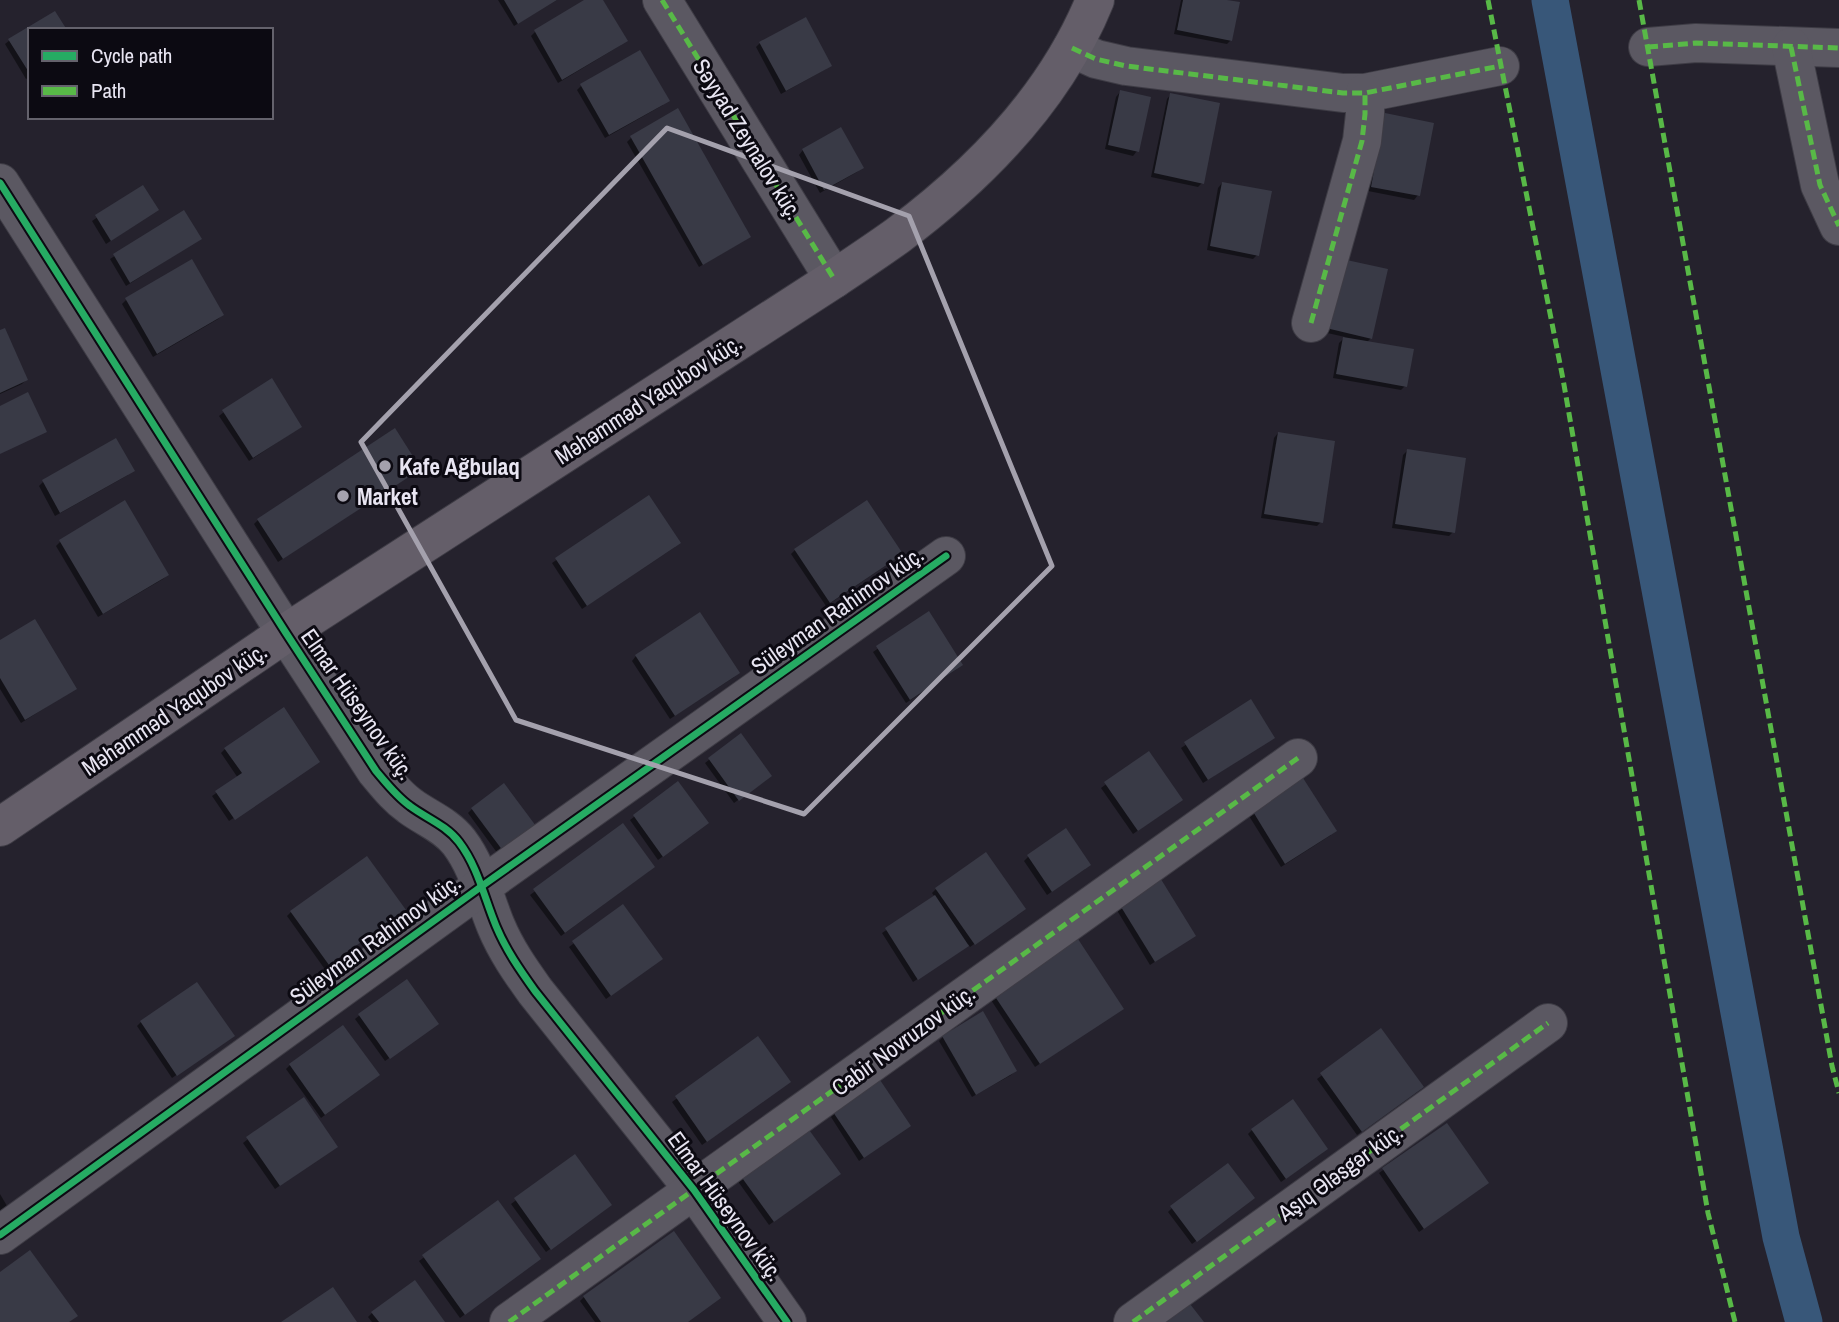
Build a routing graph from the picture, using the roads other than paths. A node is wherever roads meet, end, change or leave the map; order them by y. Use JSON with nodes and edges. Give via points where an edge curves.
{"nodes":[{"id":1,"x":662,"y":0,"type":"edge"},
{"id":2,"x":1095,"y":0,"type":"edge"},
{"id":3,"x":1648,"y":47,"type":"dead end"},
{"id":4,"x":1791,"y":47,"type":"junction"},
{"id":5,"x":1072,"y":48,"type":"junction"},
{"id":6,"x":1839,"y":48,"type":"edge"},
{"id":7,"x":1500,"y":66,"type":"dead end"},
{"id":8,"x":1365,"y":93,"type":"junction"},
{"id":9,"x":0,"y":183,"type":"edge"},
{"id":10,"x":1839,"y":226,"type":"edge"},
{"id":11,"x":834,"y":279,"type":"junction"},
{"id":12,"x":1311,"y":323,"type":"dead end"},
{"id":13,"x":946,"y":556,"type":"dead end"},
{"id":14,"x":285,"y":633,"type":"junction"},
{"id":15,"x":1297,"y":758,"type":"dead end"},
{"id":16,"x":0,"y":827,"type":"edge"},
{"id":17,"x":481,"y":886,"type":"junction"},
{"id":18,"x":1548,"y":1023,"type":"dead end"},
{"id":19,"x":694,"y":1190,"type":"junction"},
{"id":20,"x":0,"y":1235,"type":"edge"},
{"id":21,"x":509,"y":1322,"type":"edge"},
{"id":22,"x":787,"y":1322,"type":"edge"},
{"id":23,"x":1133,"y":1322,"type":"edge"}],
"edges":[{"from":1,"to":11,"type":"street","name":"Səyyad Zeynalov küç."},
{"from":2,"to":5,"type":"main road","name":"Məhəmməd Yaqubov küç."},
{"from":3,"to":4,"type":"street","via":[[1696,43]]},
{"from":4,"to":6,"type":"street"},
{"from":4,"to":10,"type":"street","via":[[1820,185]]},
{"from":5,"to":8,"type":"street","via":[[1126,66],[1322,92]]},
{"from":5,"to":11,"type":"main road","name":"Məhəmməd Yaqubov küç.","via":[[1002,143],[958,186]]},
{"from":7,"to":8,"type":"street"},
{"from":8,"to":12,"type":"street","via":[[1362,141]]},
{"from":9,"to":14,"type":"street","name":"Elmar Hüseynov küç."},
{"from":11,"to":14,"type":"main road","name":"Məhəmməd Yaqubov küç."},
{"from":13,"to":17,"type":"street","name":"Süleyman Rahimov küç."},
{"from":14,"to":16,"type":"main road","name":"Məhəmməd Yaqubov küç."},
{"from":14,"to":17,"type":"street","name":"Elmar Hüseynov küç.","via":[[376,771],[394,793],[457,839]]},
{"from":15,"to":19,"type":"street","name":"Cabir Novruzov küç."},
{"from":17,"to":19,"type":"street","name":"Elmar Hüseynov küç.","via":[[511,958]]},
{"from":17,"to":20,"type":"street","name":"Süleyman Rahimov küç."},
{"from":18,"to":23,"type":"street","name":"Aşıq Ələsgər küç."},
{"from":19,"to":21,"type":"street","name":"Cabir Novruzov küç."},
{"from":19,"to":22,"type":"street","name":"Elmar Hüseynov küç."}]}
